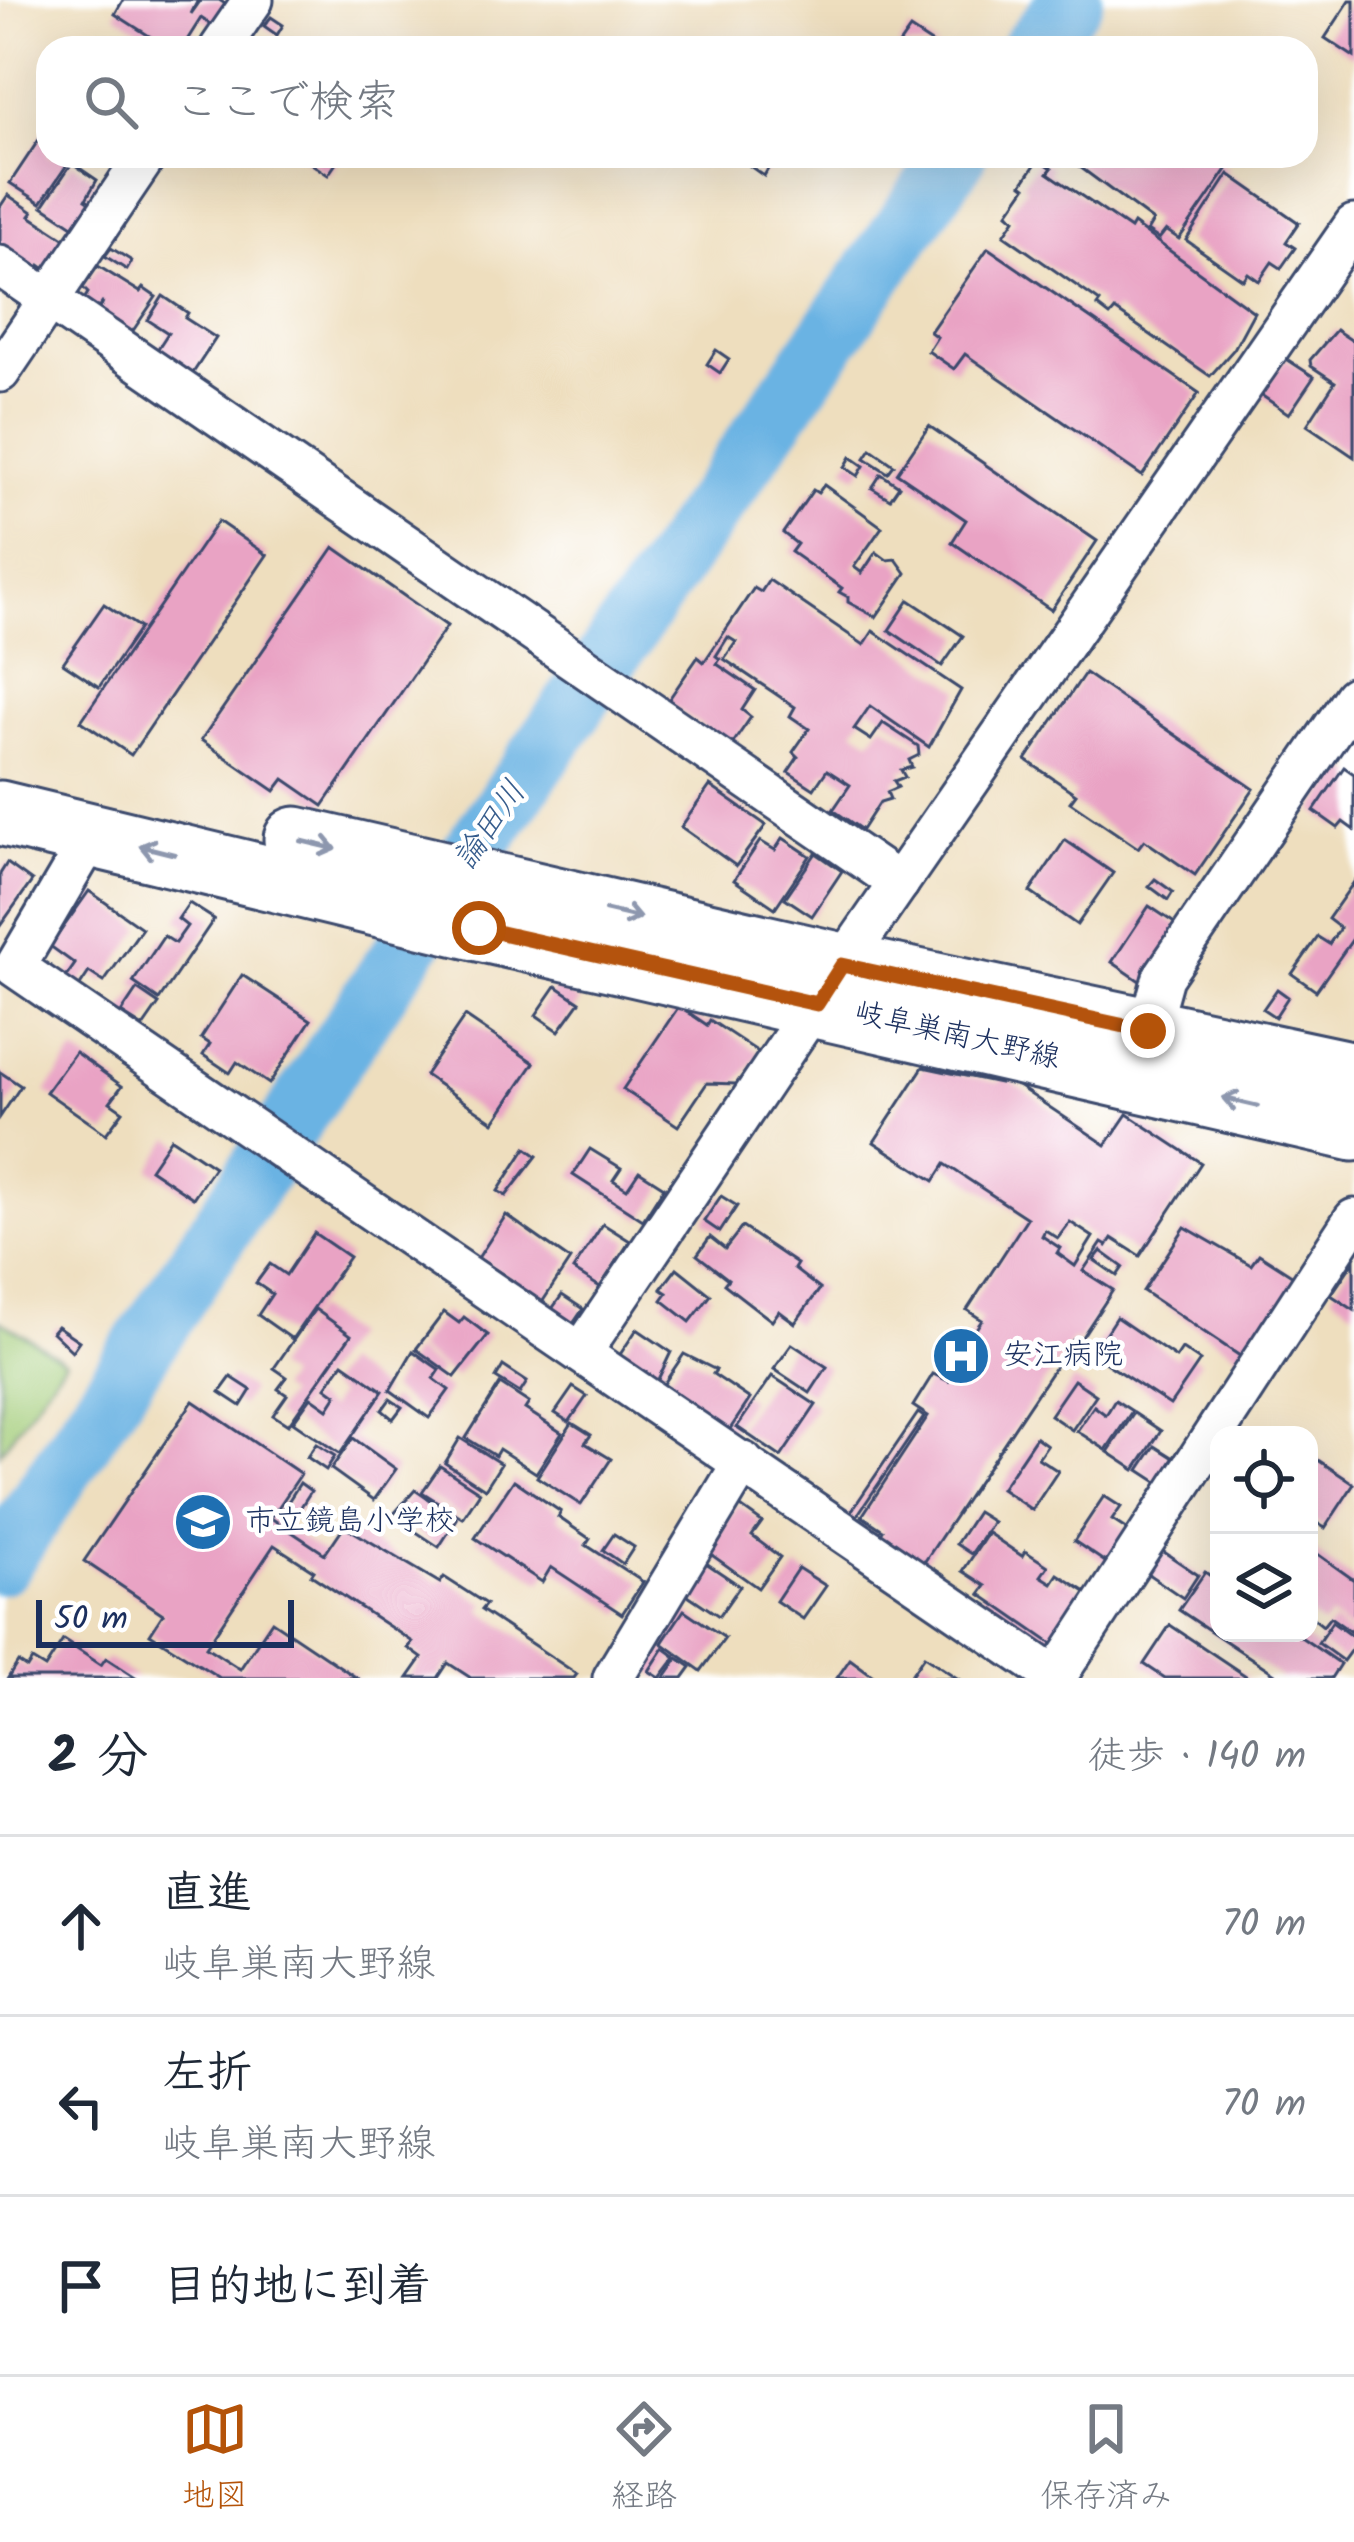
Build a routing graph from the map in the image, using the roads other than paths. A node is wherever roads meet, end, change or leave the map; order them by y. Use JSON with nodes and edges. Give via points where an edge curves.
{"nodes":[{"id":1,"x":253,"y":0,"type":"edge"},
{"id":2,"x":228,"y":36,"type":"edge"},
{"id":3,"x":138,"y":168,"type":"edge"},
{"id":4,"x":1354,"y":225,"type":"edge"},
{"id":5,"x":0,"y":266,"type":"edge"},
{"id":6,"x":48,"y":298,"type":"junction"},
{"id":7,"x":0,"y":372,"type":"edge"},
{"id":8,"x":1354,"y":697,"type":"edge"},
{"id":9,"x":0,"y":772,"type":"edge"},
{"id":10,"x":0,"y":813,"type":"edge"},
{"id":11,"x":93,"y":834,"type":"junction"},
{"id":12,"x":899,"y":883,"type":"junction"},
{"id":13,"x":406,"y":888,"type":"junction"},
{"id":14,"x":829,"y":984,"type":"junction"},
{"id":15,"x":1148,"y":1031,"type":"junction"},
{"id":16,"x":1354,"y":1075,"type":"edge"},
{"id":17,"x":1354,"y":1129,"type":"edge"},
{"id":18,"x":1354,"y":1219,"type":"edge"},
{"id":19,"x":581,"y":1353,"type":"junction"},
{"id":20,"x":743,"y":1462,"type":"junction"},
{"id":21,"x":1005,"y":1664,"type":"edge"},
{"id":22,"x":613,"y":1678,"type":"edge"},
{"id":23,"x":1056,"y":1678,"type":"edge"}],
"edges":[{"from":1,"to":2,"type":"street"},
{"from":3,"to":6,"type":"street"},
{"from":4,"to":12,"type":"street"},
{"from":5,"to":6,"type":"street"},
{"from":6,"to":7,"type":"street"},
{"from":6,"to":12,"type":"street"},
{"from":8,"to":15,"type":"street","via":[[1163,977]]},
{"from":9,"to":13,"type":"main road","name":"岐阜巣南大野線","one_way":true},
{"from":10,"to":11,"type":"main road","name":"岐阜巣南大野線"},
{"from":13,"to":11,"type":"main road","name":"岐阜巣南大野線","one_way":true},
{"from":11,"to":19,"type":"street","via":[[15,968]]},
{"from":12,"to":14,"type":"street"},
{"from":13,"to":14,"type":"main road","name":"岐阜巣南大野線"},
{"from":14,"to":15,"type":"main road","name":"岐阜巣南大野線"},
{"from":17,"to":14,"type":"main road","name":"岐阜巣南大野線","one_way":true},
{"from":14,"to":19,"type":"street"},
{"from":15,"to":16,"type":"main road","name":"岐阜巣南大野線"},
{"from":18,"to":23,"type":"street"},
{"from":19,"to":20,"type":"street"},
{"from":20,"to":21,"type":"street"},
{"from":20,"to":22,"type":"street"},
{"from":21,"to":23,"type":"street"}]}
